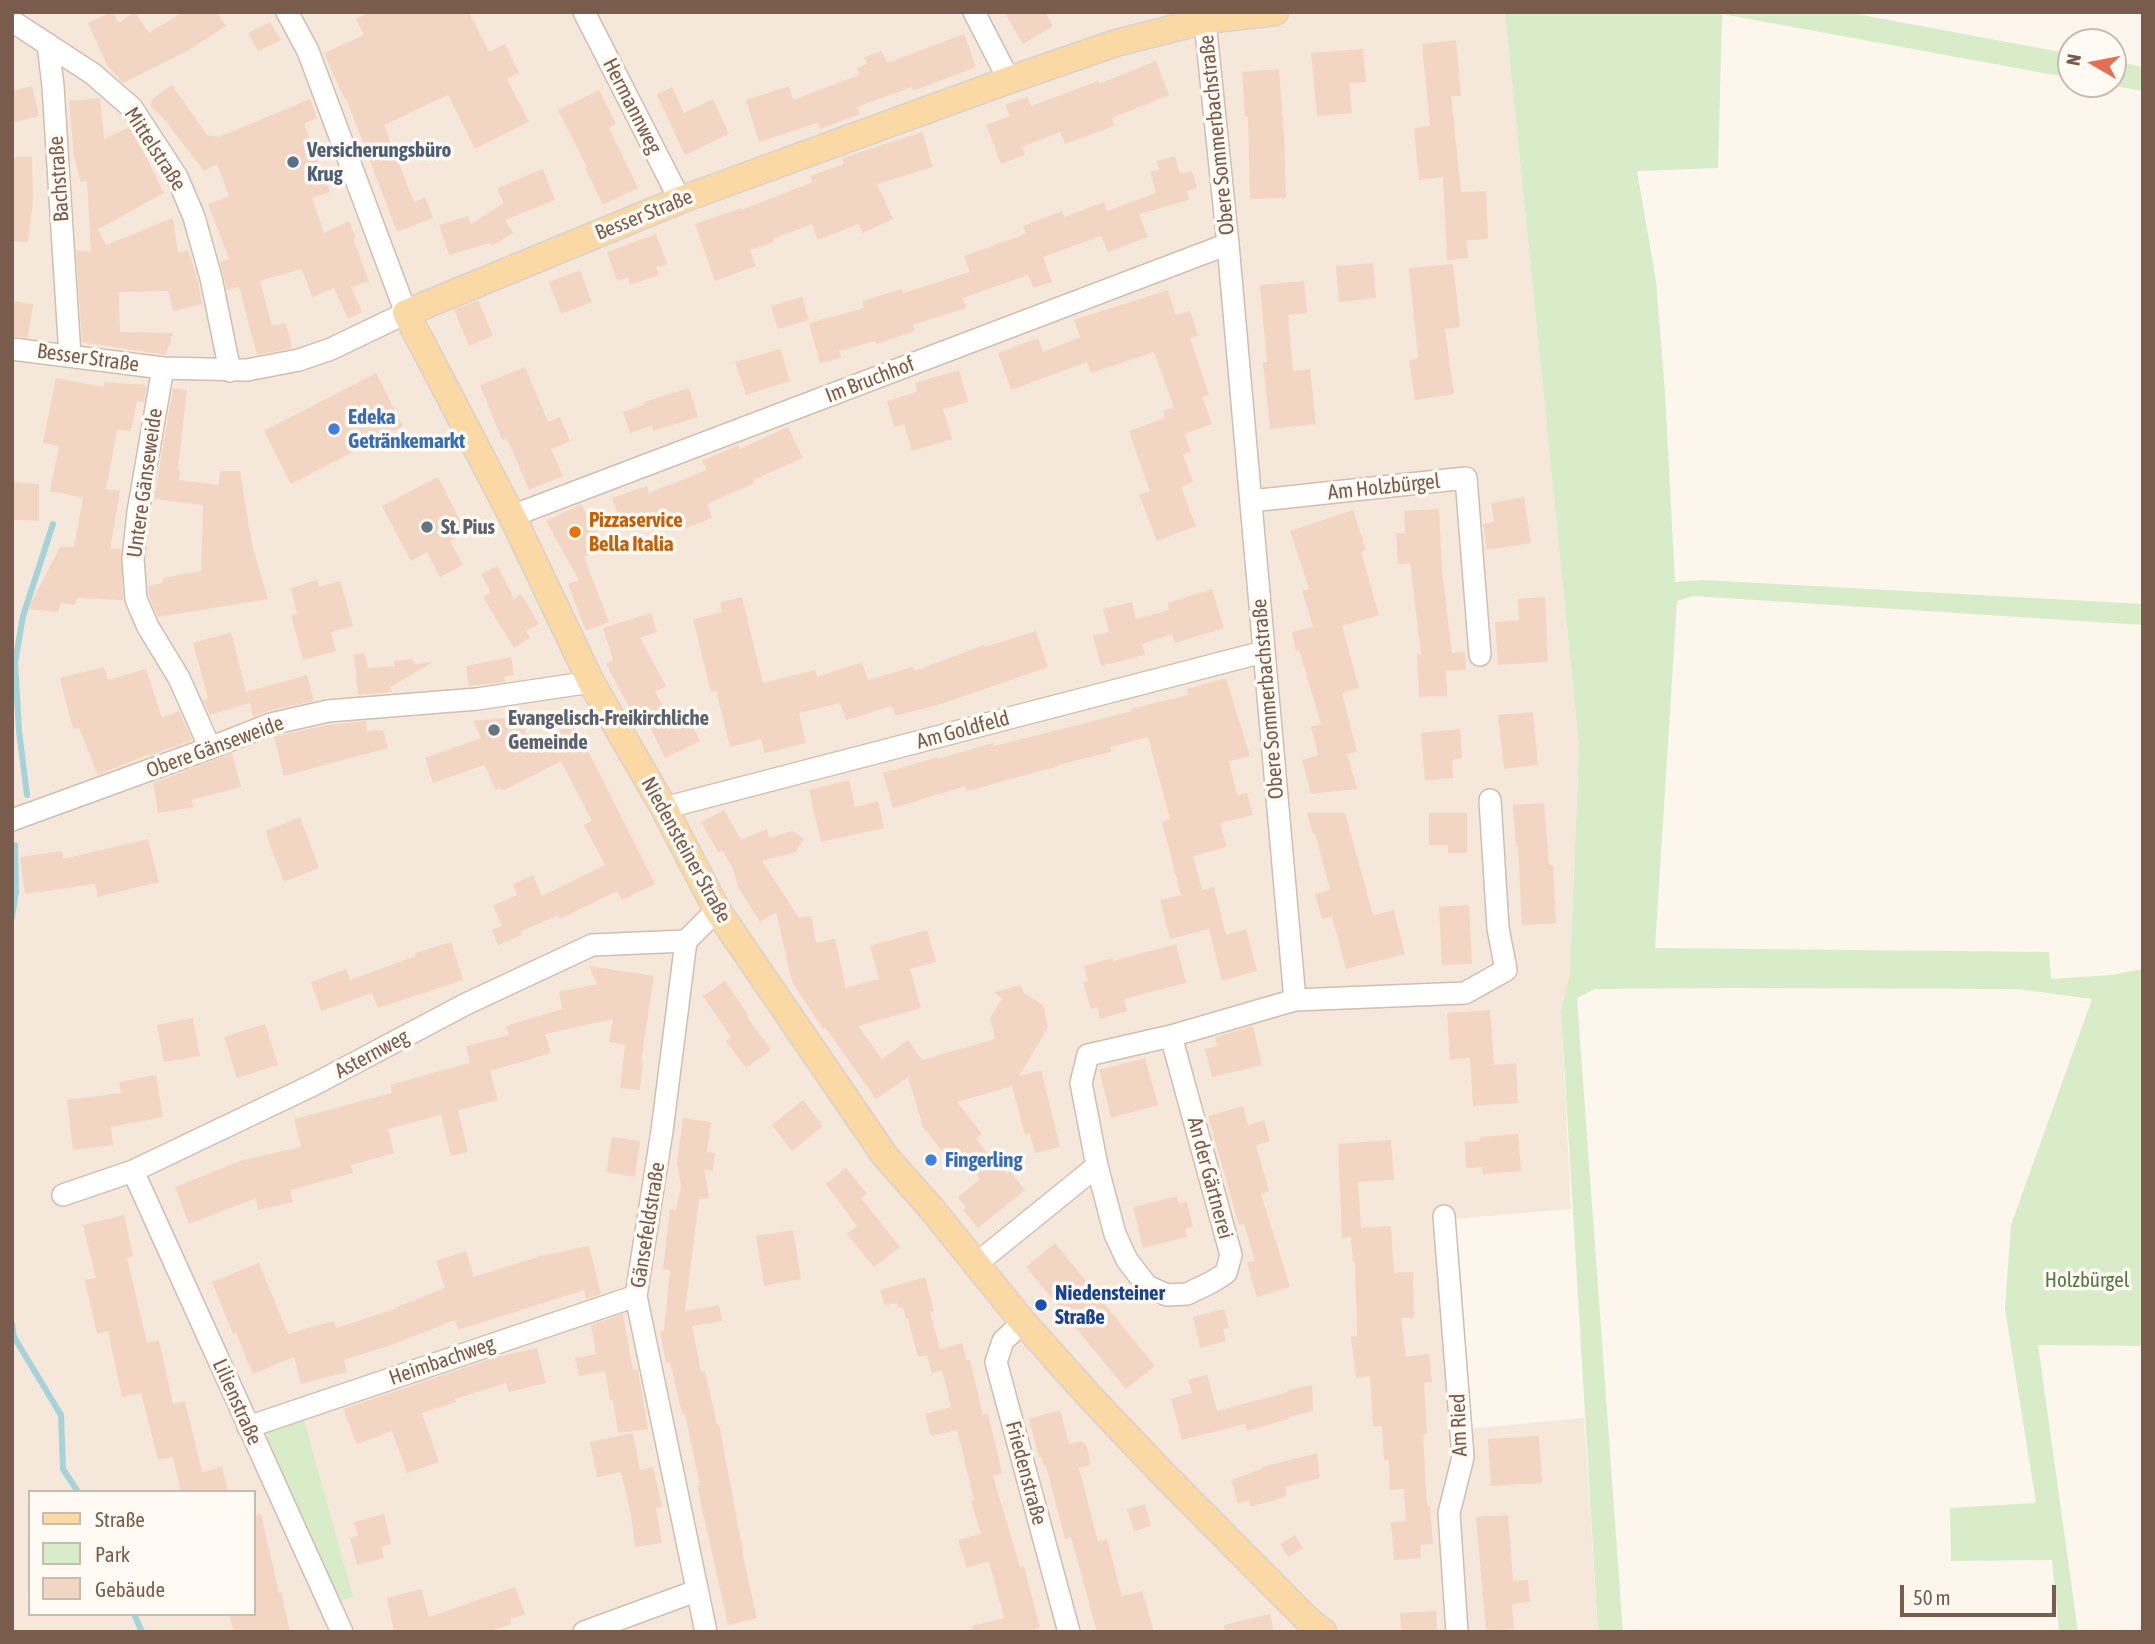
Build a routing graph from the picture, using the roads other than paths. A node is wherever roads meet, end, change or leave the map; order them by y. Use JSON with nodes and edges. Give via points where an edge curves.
{"nodes":[{"id":1,"x":287,"y":12,"type":"edge"},
{"id":2,"x":584,"y":12,"type":"edge"},
{"id":3,"x":974,"y":12,"type":"edge"},
{"id":4,"x":1275,"y":12,"type":"edge"},
{"id":5,"x":1205,"y":16,"type":"edge"},
{"id":6,"x":12,"y":21,"type":"edge"},
{"id":7,"x":48,"y":44,"type":"junction"},
{"id":8,"x":1009,"y":80,"type":"junction"},
{"id":9,"x":680,"y":200,"type":"junction"},
{"id":10,"x":1228,"y":244,"type":"junction"},
{"id":11,"x":406,"y":313,"type":"junction"},
{"id":12,"x":12,"y":349,"type":"edge"},
{"id":13,"x":70,"y":356,"type":"junction"},
{"id":14,"x":163,"y":368,"type":"junction"},
{"id":15,"x":230,"y":371,"type":"junction"},
{"id":16,"x":1251,"y":501,"type":"junction"},
{"id":17,"x":512,"y":516,"type":"junction"},
{"id":18,"x":1263,"y":652,"type":"junction"},
{"id":19,"x":1480,"y":655,"type":"dead end"},
{"id":20,"x":592,"y":682,"type":"junction"},
{"id":21,"x":210,"y":748,"type":"junction"},
{"id":22,"x":1490,"y":800,"type":"dead end"},
{"id":23,"x":664,"y":808,"type":"junction"},
{"id":24,"x":12,"y":820,"type":"edge"},
{"id":25,"x":717,"y":910,"type":"junction"},
{"id":26,"x":686,"y":941,"type":"junction"},
{"id":27,"x":1295,"y":1000,"type":"junction"},
{"id":28,"x":1171,"y":1036,"type":"junction"},
{"id":29,"x":1097,"y":1166,"type":"junction"},
{"id":30,"x":133,"y":1171,"type":"junction"},
{"id":31,"x":63,"y":1195,"type":"dead end"},
{"id":32,"x":1444,"y":1216,"type":"dead end"},
{"id":33,"x":975,"y":1264,"type":"junction"},
{"id":34,"x":636,"y":1296,"type":"junction"},
{"id":35,"x":1023,"y":1322,"type":"junction"},
{"id":36,"x":248,"y":1427,"type":"junction"},
{"id":37,"x":696,"y":1591,"type":"junction"},
{"id":38,"x":1313,"y":1628,"type":"edge"},
{"id":39,"x":342,"y":1632,"type":"edge"},
{"id":40,"x":584,"y":1632,"type":"edge"},
{"id":41,"x":706,"y":1632,"type":"edge"},
{"id":42,"x":1069,"y":1632,"type":"edge"},
{"id":43,"x":1457,"y":1632,"type":"edge"}],
"edges":[{"from":1,"to":11,"type":"street","name":"Niedensteiner Straße","via":[[309,51]]},
{"from":2,"to":9,"type":"street","name":"Hermannweg"},
{"from":3,"to":8,"type":"street"},
{"from":4,"to":5,"type":"main road","name":"Besser Straße"},
{"from":5,"to":8,"type":"main road","name":"Besser Straße"},
{"from":5,"to":10,"type":"street","name":"Obere Sommerbachstraße"},
{"from":6,"to":7,"type":"street"},
{"from":7,"to":13,"type":"street","name":"Bachstraße"},
{"from":7,"to":15,"type":"street","name":"Mittelstraße","via":[[132,108],[177,177],[211,278]]},
{"from":8,"to":9,"type":"main road","name":"Besser Straße"},
{"from":9,"to":11,"type":"main road","name":"Besser Straße"},
{"from":10,"to":16,"type":"street","name":"Obere Sommerbachstraße"},
{"from":10,"to":17,"type":"street","name":"Im Bruchhof"},
{"from":11,"to":15,"type":"street","name":"Besser Straße","via":[[299,360]]},
{"from":11,"to":17,"type":"main road","name":"Niedensteiner Straße"},
{"from":12,"to":13,"type":"street","name":"Besser Straße"},
{"from":13,"to":14,"type":"street","name":"Besser Straße"},
{"from":14,"to":15,"type":"street","name":"Besser Straße"},
{"from":14,"to":21,"type":"street","name":"Untere Gänseweide","via":[[132,559],[136,599]]},
{"from":16,"to":18,"type":"street","name":"Obere Sommerbachstraße"},
{"from":16,"to":19,"type":"street","name":"Am Holzbürgel","via":[[1466,478]]},
{"from":17,"to":20,"type":"main road","name":"Niedensteiner Straße"},
{"from":18,"to":23,"type":"street","name":"Am Goldfeld"},
{"from":18,"to":27,"type":"street","name":"Obere Sommerbachstraße"},
{"from":20,"to":21,"type":"street","name":"Obere Gänseweide","via":[[477,699],[328,712],[271,724]]},
{"from":20,"to":23,"type":"main road","name":"Niedensteiner Straße"},
{"from":21,"to":24,"type":"street","name":"Obere Gänseweide"},
{"from":22,"to":27,"type":"street","via":[[1498,928],[1506,970],[1465,993]]},
{"from":23,"to":25,"type":"main road","name":"Niedensteiner Straße"},
{"from":25,"to":26,"type":"street"},
{"from":25,"to":33,"type":"main road","name":"Niedensteiner Straße","via":[[885,1156]]},
{"from":26,"to":30,"type":"street","name":"Asternweg","via":[[592,945]]},
{"from":26,"to":34,"type":"street","name":"Gänsefeldstraße"},
{"from":27,"to":28,"type":"street","name":"An der Gärtnerei"},
{"from":28,"to":29,"type":"street","name":"An der Gärtnerei","via":[[1088,1055],[1081,1083]]},
{"from":28,"to":29,"type":"street","name":"An der Gärtnerei","via":[[1231,1255],[1226,1273],[1187,1294],[1167,1295],[1147,1286],[1115,1234]]},
{"from":29,"to":33,"type":"street"},
{"from":30,"to":31,"type":"street","name":"Asternweg"},
{"from":30,"to":36,"type":"street","name":"Lilienstraße"},
{"from":32,"to":43,"type":"street","name":"Am Ried","via":[[1463,1457],[1449,1513]]},
{"from":33,"to":35,"type":"main road","name":"Niedensteiner Straße"},
{"from":34,"to":36,"type":"street","name":"Heimbachweg"},
{"from":34,"to":37,"type":"street","name":"Gänsefeldstraße"},
{"from":35,"to":38,"type":"main road","name":"Niedensteiner Straße"},
{"from":35,"to":42,"type":"street","name":"Friedenstraße","via":[[1003,1341],[996,1362]]},
{"from":36,"to":39,"type":"street","name":"Lilienstraße"},
{"from":37,"to":40,"type":"street"},
{"from":37,"to":41,"type":"street","name":"Gänsefeldstraße"}]}
